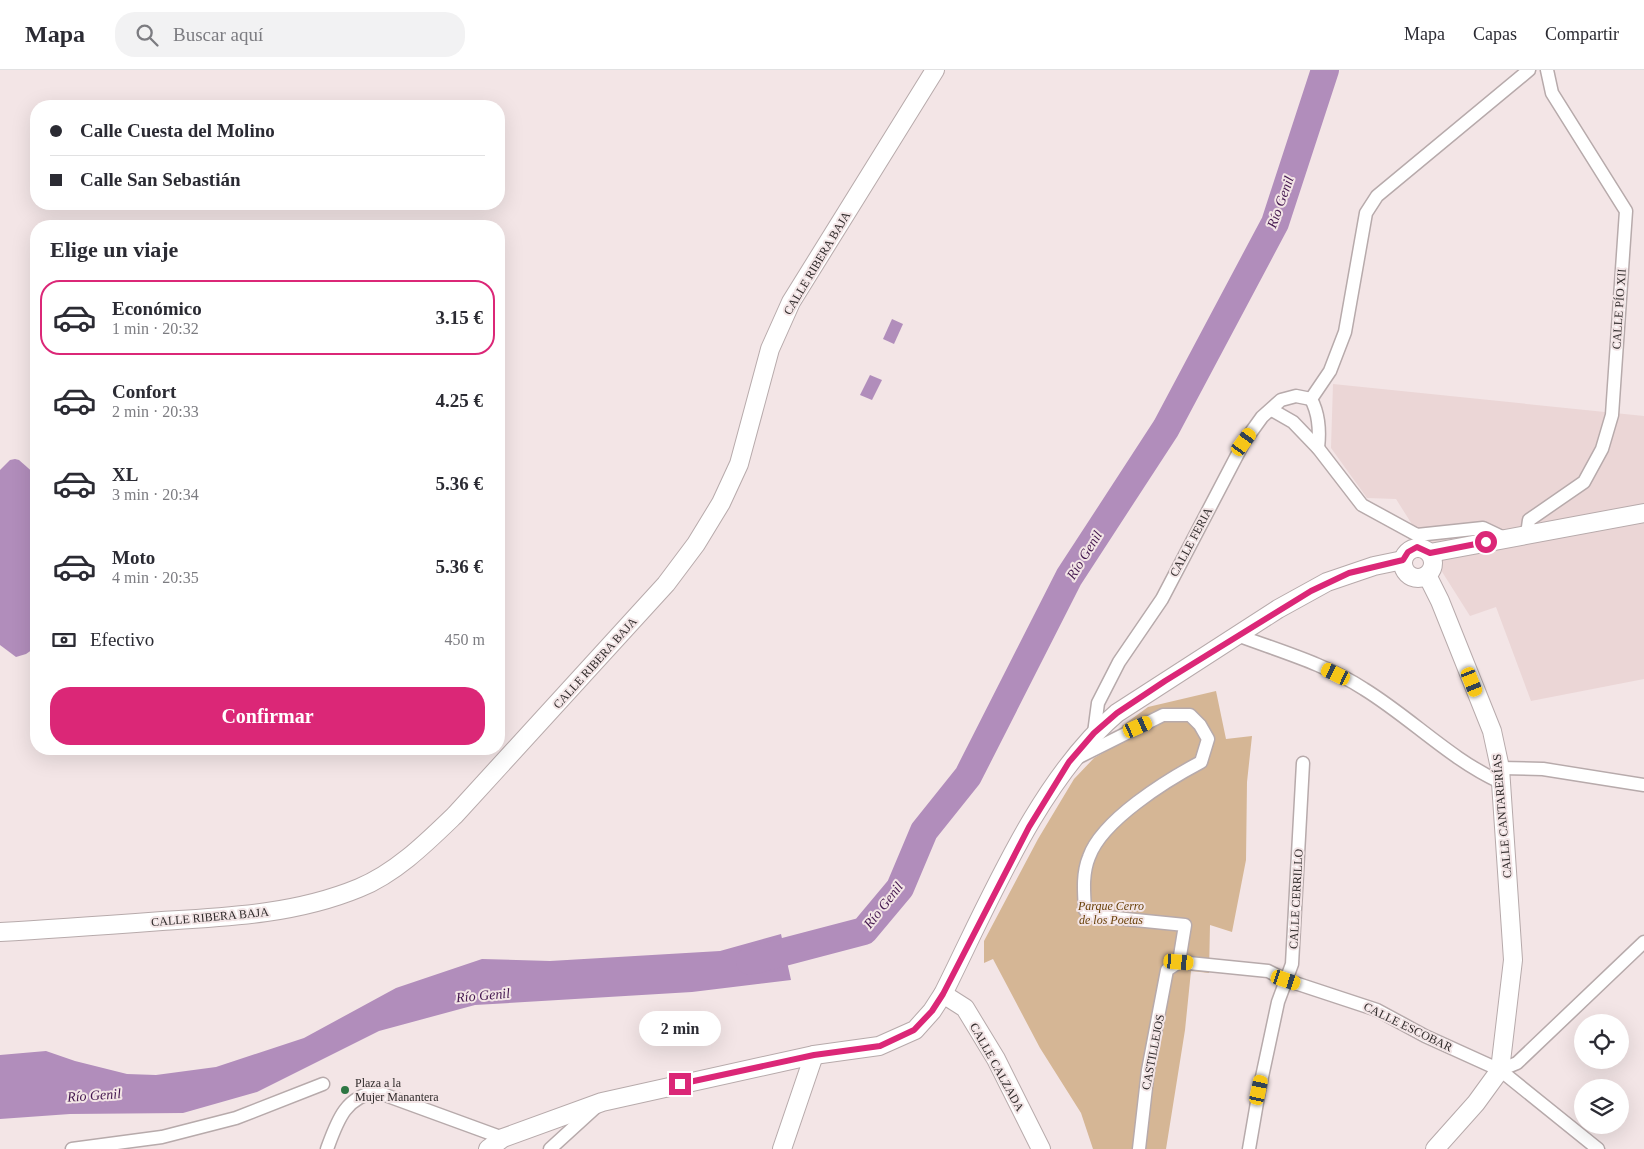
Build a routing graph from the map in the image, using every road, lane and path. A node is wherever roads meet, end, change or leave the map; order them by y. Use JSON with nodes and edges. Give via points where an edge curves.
{"nodes":[{"id":1,"x":935,"y":70,"type":"edge"},
{"id":2,"x":1529,"y":70,"type":"edge"},
{"id":3,"x":1547,"y":70,"type":"edge"},
{"id":4,"x":1311,"y":399,"type":"junction"},
{"id":5,"x":1272,"y":410,"type":"junction"},
{"id":6,"x":1318,"y":448,"type":"junction"},
{"id":7,"x":1644,"y":513,"type":"edge"},
{"id":8,"x":1528,"y":534,"type":"junction"},
{"id":9,"x":1504,"y":538,"type":"junction"},
{"id":10,"x":1430,"y":553,"type":"junction"},
{"id":11,"x":1403,"y":560,"type":"junction"},
{"id":12,"x":1427,"y":576,"type":"junction"},
{"id":13,"x":1237,"y":635,"type":"junction"},
{"id":14,"x":1094,"y":733,"type":"junction"},
{"id":15,"x":1069,"y":762,"type":"junction"},
{"id":16,"x":1303,"y":763,"type":"dead end"},
{"id":17,"x":1500,"y":775,"type":"junction"},
{"id":18,"x":1644,"y":785,"type":"edge"},
{"id":19,"x":0,"y":932,"type":"edge"},
{"id":20,"x":1644,"y":942,"type":"edge"},
{"id":21,"x":1179,"y":962,"type":"junction"},
{"id":22,"x":1286,"y":980,"type":"junction"},
{"id":23,"x":943,"y":994,"type":"junction"},
{"id":24,"x":814,"y":1055,"type":"junction"},
{"id":25,"x":1500,"y":1070,"type":"junction"},
{"id":26,"x":323,"y":1084,"type":"dead end"},
{"id":27,"x":602,"y":1102,"type":"junction"},
{"id":28,"x":503,"y":1138,"type":"junction"},
{"id":29,"x":72,"y":1148,"type":"edge"},
{"id":30,"x":326,"y":1149,"type":"edge"},
{"id":31,"x":488,"y":1149,"type":"edge"},
{"id":32,"x":550,"y":1149,"type":"edge"},
{"id":33,"x":782,"y":1149,"type":"edge"},
{"id":34,"x":1041,"y":1149,"type":"edge"},
{"id":35,"x":1139,"y":1149,"type":"edge"},
{"id":36,"x":1249,"y":1149,"type":"edge"},
{"id":37,"x":1435,"y":1149,"type":"edge"},
{"id":38,"x":1598,"y":1149,"type":"edge"}],
"edges":[{"from":1,"to":19,"type":"street","name":"CALLE RIBERA BAJA","via":[[791,302],[770,349],[739,464],[721,503],[696,544],[653,599],[455,815],[424,844],[392,870],[361,888],[284,910]]},
{"from":2,"to":4,"type":"street","via":[[1377,196],[1366,214],[1345,332],[1330,371]]},
{"from":3,"to":8,"type":"street","name":"CALLE PÍO XII","via":[[1552,93],[1626,211],[1612,415],[1602,449],[1584,482],[1529,520]]},
{"from":4,"to":5,"type":"street","name":"CALLE FERIA","via":[[1296,396],[1282,400]]},
{"from":4,"to":6,"type":"street","via":[[1320,432]]},
{"from":5,"to":6,"type":"street","via":[[1293,422]]},
{"from":5,"to":14,"type":"street","name":"CALLE FERIA","via":[[1262,417],[1244,442],[1162,599],[1119,662],[1098,703]]},
{"from":6,"to":9,"type":"street","via":[[1362,505],[1417,535],[1483,528]]},
{"from":7,"to":8,"type":"street"},
{"from":8,"to":9,"type":"street"},
{"from":9,"to":10,"type":"street"},
{"from":10,"to":11,"type":"street","via":[[1422,548],[1412,549]]},
{"from":10,"to":12,"type":"street","via":[[1434,562]]},
{"from":11,"to":12,"type":"street","via":[[1405,570],[1412,577]]},
{"from":11,"to":13,"type":"street","via":[[1327,582]]},
{"from":12,"to":17,"type":"street","name":"CALLE CANTARERÍAS","via":[[1440,600],[1492,731]]},
{"from":13,"to":14,"type":"street","via":[[1117,713]]},
{"from":13,"to":17,"type":"street","via":[[1363,687],[1473,769]]},
{"from":14,"to":15,"type":"street"},
{"from":15,"to":21,"type":"street","via":[[1163,716],[1190,715],[1208,739],[1201,762],[1168,780],[1130,808],[1104,834],[1089,856],[1083,884],[1085,910],[1096,916],[1185,925]]},
{"from":15,"to":23,"type":"street","via":[[998,883]]},
{"from":16,"to":22,"type":"street","name":"CALLE CERRILLO","via":[[1292,964]]},
{"from":17,"to":18,"type":"street","via":[[1543,769]]},
{"from":17,"to":25,"type":"street","name":"CALLE CANTARERÍAS","via":[[1513,960]]},
{"from":20,"to":25,"type":"street","via":[[1517,1063]]},
{"from":21,"to":22,"type":"street","name":"CALLE ESCOBAR","via":[[1268,971]]},
{"from":21,"to":35,"type":"street","name":"CASTILLEJOS","via":[[1167,970],[1148,1070]]},
{"from":22,"to":25,"type":"street","name":"CALLE ESCOBAR","via":[[1378,1010],[1425,1036]]},
{"from":22,"to":36,"type":"street","name":"CALLE CERRILLO","via":[[1278,1002]]},
{"from":23,"to":24,"type":"street","via":[[924,1021],[902,1037],[880,1046]]},
{"from":23,"to":34,"type":"street","name":"CALLE CALZADA","via":[[965,1008],[996,1059]]},
{"from":24,"to":27,"type":"street"},
{"from":24,"to":33,"type":"street"},
{"from":25,"to":37,"type":"street"},
{"from":25,"to":38,"type":"street","name":"CALLE ESCOBAR"},
{"from":26,"to":29,"type":"street","via":[[236,1118],[162,1137]]},
{"from":27,"to":28,"type":"street"},
{"from":27,"to":32,"type":"street"},
{"from":28,"to":30,"type":"street","via":[[377,1092],[362,1094],[345,1109]]},
{"from":28,"to":31,"type":"street"}]}
